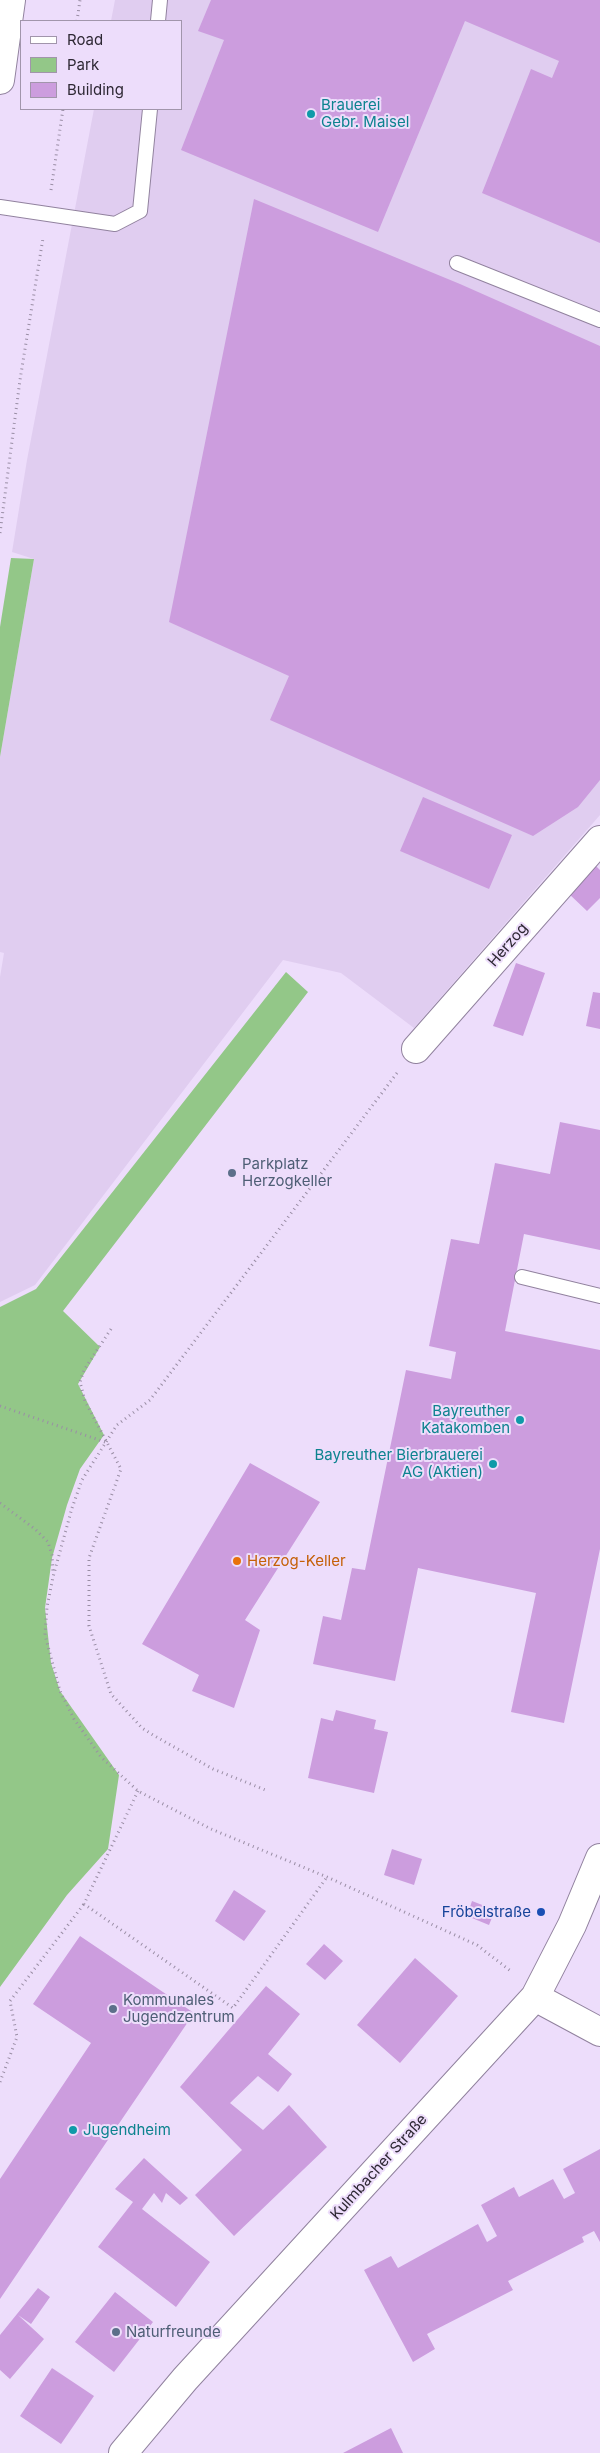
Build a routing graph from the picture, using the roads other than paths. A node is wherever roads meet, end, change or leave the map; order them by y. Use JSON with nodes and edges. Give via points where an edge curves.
{"nodes":[{"id":1,"x":11,"y":0,"type":"edge"},
{"id":2,"x":160,"y":0,"type":"edge"},
{"id":3,"x":158,"y":20,"type":"edge"},
{"id":4,"x":0,"y":80,"type":"edge"},
{"id":5,"x":150,"y":110,"type":"edge"},
{"id":6,"x":0,"y":208,"type":"edge"},
{"id":7,"x":457,"y":263,"type":"dead end"},
{"id":8,"x":600,"y":320,"type":"edge"},
{"id":9,"x":600,"y":840,"type":"edge"},
{"id":10,"x":416,"y":1049,"type":"road end"},
{"id":11,"x":522,"y":1277,"type":"dead end"},
{"id":12,"x":600,"y":1296,"type":"edge"},
{"id":13,"x":600,"y":1858,"type":"edge"},
{"id":14,"x":535,"y":1997,"type":"junction"},
{"id":15,"x":600,"y":2032,"type":"edge"},
{"id":16,"x":123,"y":2453,"type":"edge"}],
"edges":[{"from":1,"to":4,"type":"street"},
{"from":2,"to":3,"type":"lane"},
{"from":5,"to":6,"type":"lane","via":[[140,211],[115,224]]},
{"from":7,"to":8,"type":"lane"},
{"from":9,"to":10,"type":"street","name":"Herzog"},
{"from":11,"to":12,"type":"lane"},
{"from":13,"to":14,"type":"street","name":"Kulmbacher Straße","via":[[572,1925]]},
{"from":14,"to":15,"type":"street"},
{"from":14,"to":16,"type":"street","name":"Kulmbacher Straße","via":[[185,2379]]}]}
